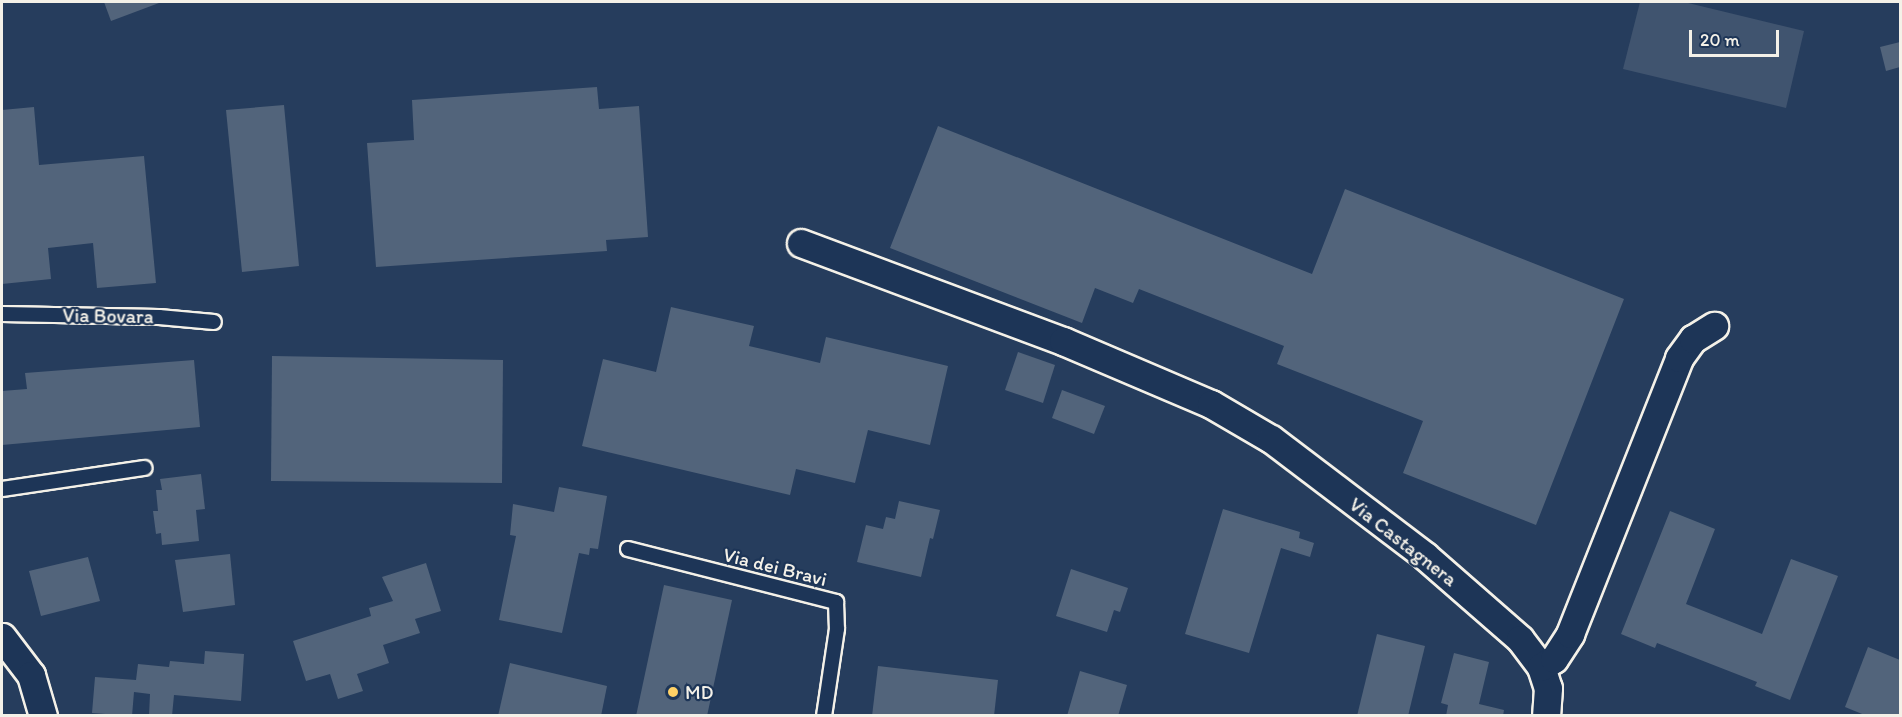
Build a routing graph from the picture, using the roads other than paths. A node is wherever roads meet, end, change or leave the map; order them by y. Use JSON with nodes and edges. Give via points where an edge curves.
{"nodes":[{"id":1,"x":801,"y":243,"type":"dead end"},
{"id":2,"x":2,"y":314,"type":"edge"},
{"id":3,"x":214,"y":322,"type":"dead end"},
{"id":4,"x":1714,"y":326,"type":"dead end"},
{"id":5,"x":144,"y":468,"type":"dead end"},
{"id":6,"x":2,"y":489,"type":"edge"},
{"id":7,"x":628,"y":549,"type":"dead end"},
{"id":8,"x":2,"y":637,"type":"edge"},
{"id":9,"x":1541,"y":667,"type":"junction"},
{"id":10,"x":43,"y":716,"type":"edge"},
{"id":11,"x":825,"y":716,"type":"edge"},
{"id":12,"x":1546,"y":716,"type":"edge"}],
"edges":[{"from":1,"to":9,"type":"street","name":"Via Castagnera","via":[[1063,341],[1211,404],[1271,439],[1425,556],[1521,639]]},
{"from":2,"to":3,"type":"lane","name":"Via Bovara"},
{"from":4,"to":9,"type":"street","via":[[1693,339],[1679,358],[1570,634],[1554,659]]},
{"from":5,"to":6,"type":"lane"},
{"from":7,"to":11,"type":"lane","name":"Via dei Bravi","via":[[836,603],[837,629]]},
{"from":8,"to":10,"type":"street","via":[[31,675]]},
{"from":9,"to":12,"type":"street","name":"Via Castagnera","via":[[1548,688]]}]}
